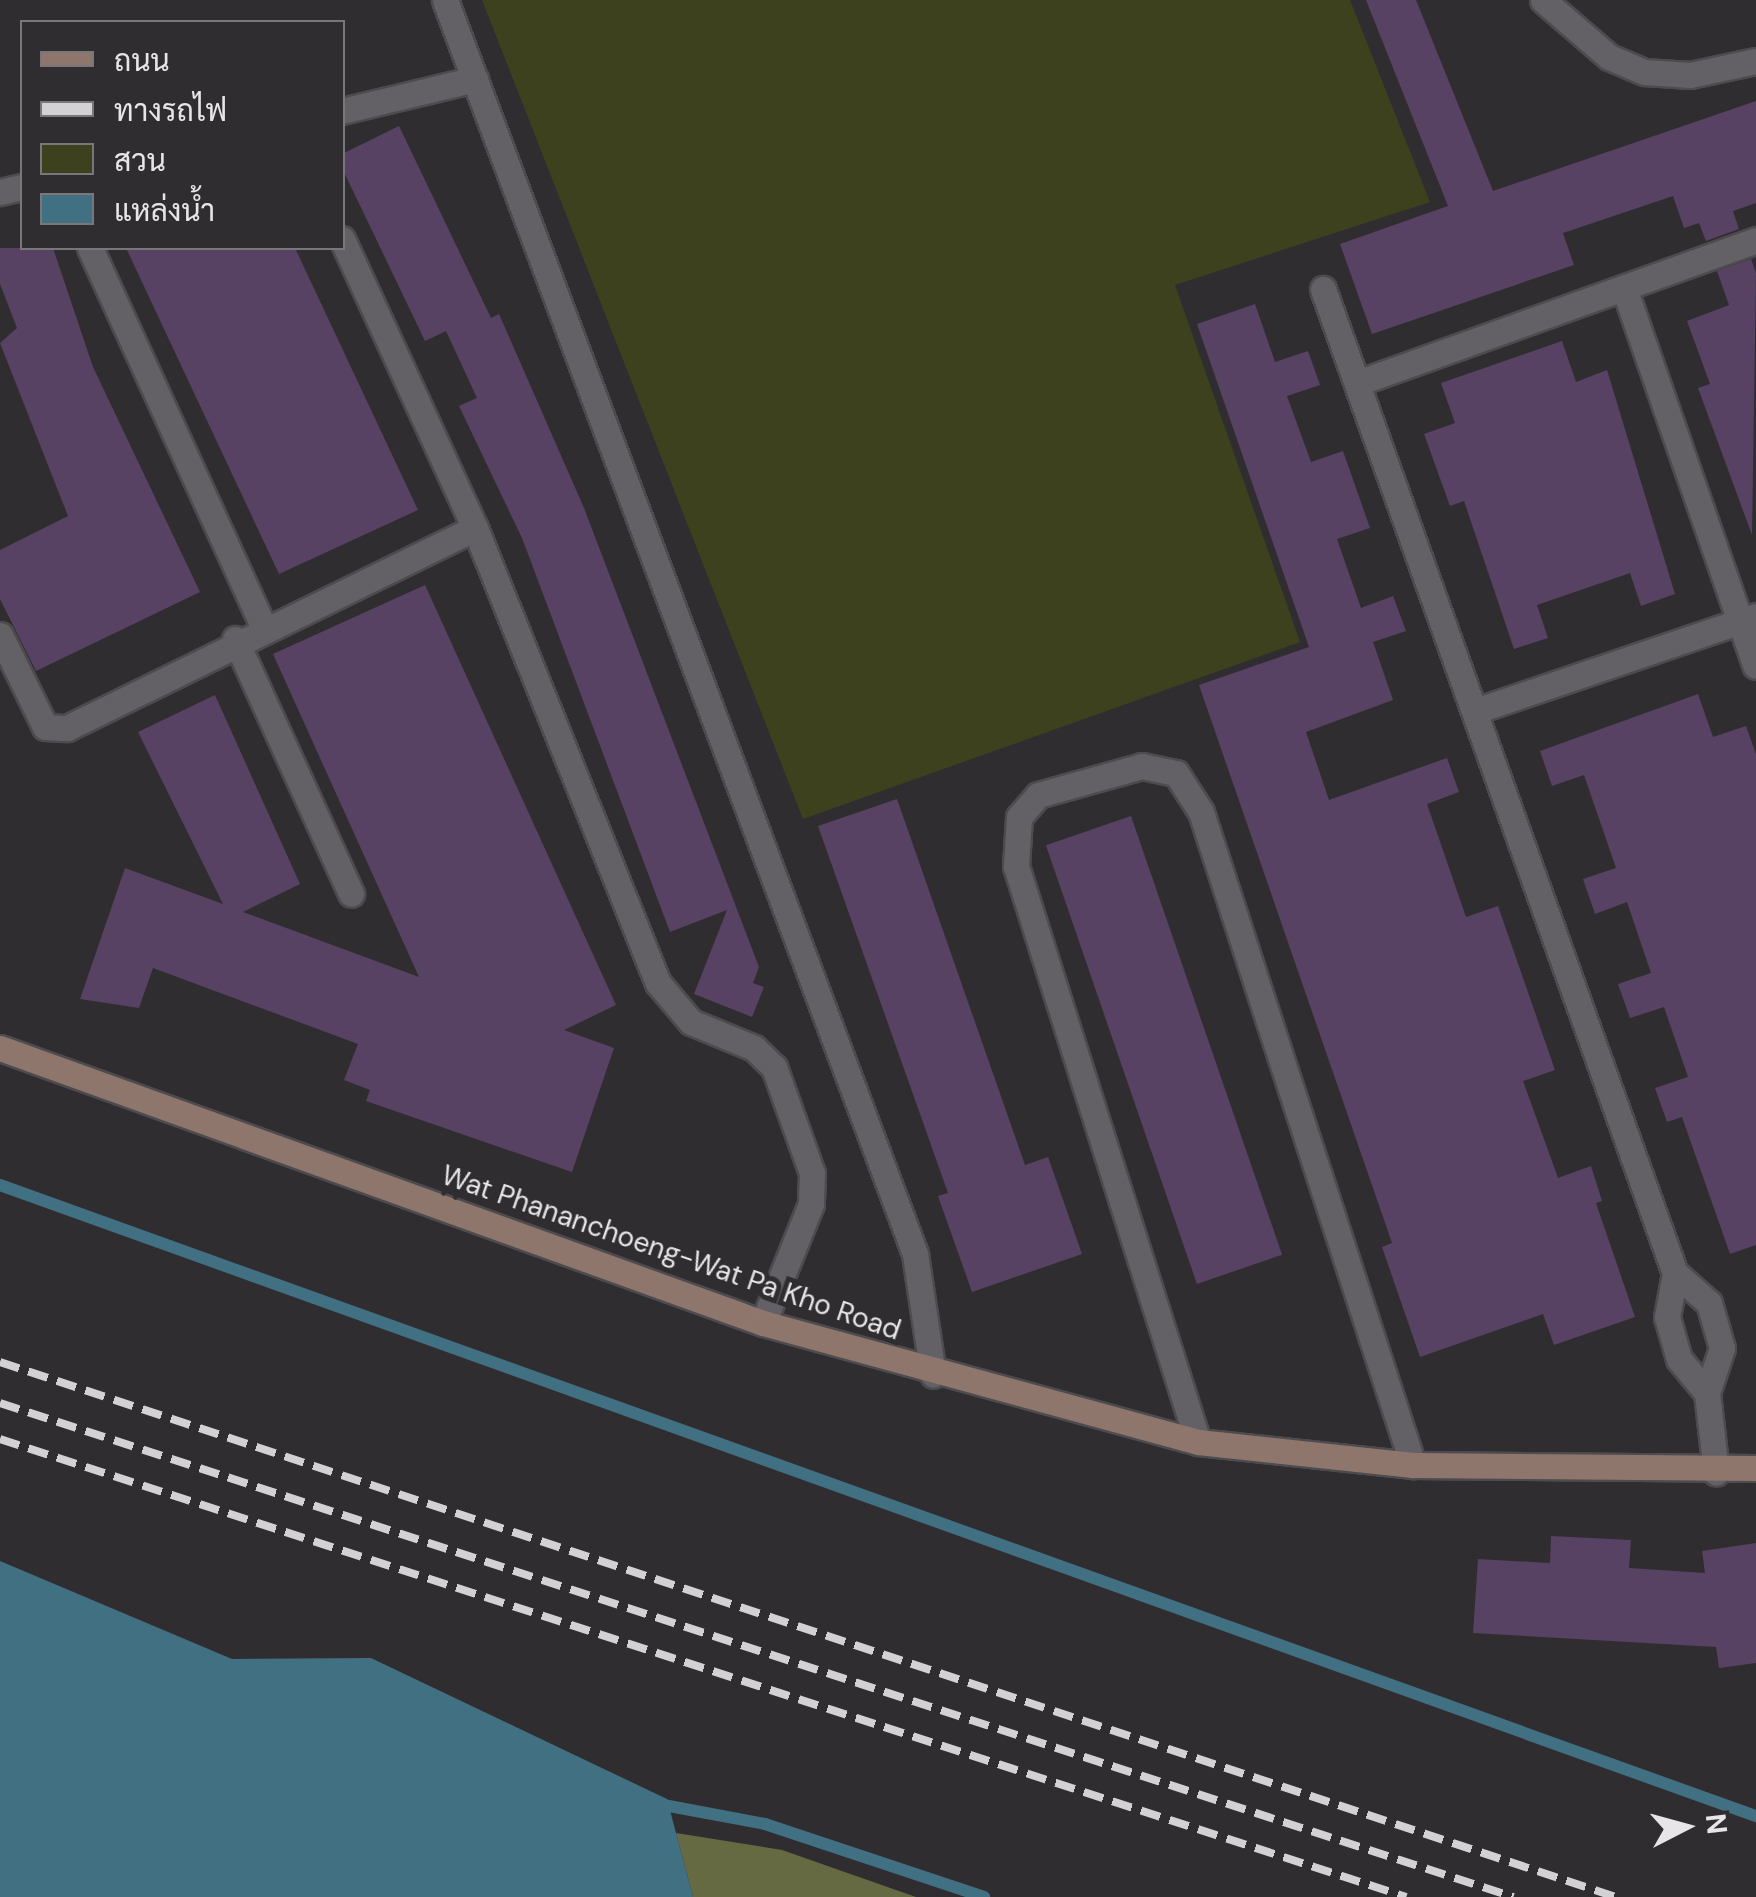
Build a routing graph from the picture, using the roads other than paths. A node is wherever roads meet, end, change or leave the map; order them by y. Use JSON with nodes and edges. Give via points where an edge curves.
{"nodes":[{"id":1,"x":446,"y":0,"type":"edge"},
{"id":2,"x":1543,"y":0,"type":"edge"},
{"id":3,"x":1756,"y":61,"type":"edge"},
{"id":4,"x":475,"y":80,"type":"junction"},
{"id":5,"x":345,"y":110,"type":"edge"},
{"id":6,"x":1756,"y":240,"type":"edge"},
{"id":7,"x":345,"y":246,"type":"edge"},
{"id":8,"x":91,"y":250,"type":"edge"},
{"id":9,"x":1624,"y":288,"type":"junction"},
{"id":10,"x":1323,"y":289,"type":"dead end"},
{"id":11,"x":1360,"y":382,"type":"junction"},
{"id":12,"x":475,"y":528,"type":"junction"},
{"id":13,"x":1748,"y":619,"type":"edge"},
{"id":14,"x":264,"y":626,"type":"junction"},
{"id":15,"x":0,"y":635,"type":"edge"},
{"id":16,"x":234,"y":639,"type":"junction"},
{"id":17,"x":1756,"y":666,"type":"edge"},
{"id":18,"x":1481,"y":708,"type":"junction"},
{"id":19,"x":352,"y":894,"type":"dead end"},
{"id":20,"x":0,"y":1048,"type":"edge"},
{"id":21,"x":1676,"y":1274,"type":"junction"},
{"id":22,"x":764,"y":1323,"type":"junction"},
{"id":23,"x":933,"y":1375,"type":"junction"},
{"id":24,"x":1706,"y":1393,"type":"junction"},
{"id":25,"x":1198,"y":1442,"type":"junction"},
{"id":26,"x":1413,"y":1465,"type":"junction"},
{"id":27,"x":1756,"y":1468,"type":"edge"},
{"id":28,"x":1716,"y":1472,"type":"junction"}],
"edges":[{"from":1,"to":4,"type":"street"},
{"from":2,"to":3,"type":"street","via":[[1609,57],[1645,72],[1690,75]]},
{"from":4,"to":5,"type":"street"},
{"from":4,"to":23,"type":"street","via":[[908,1236]]},
{"from":6,"to":9,"type":"street"},
{"from":7,"to":12,"type":"street"},
{"from":8,"to":14,"type":"street"},
{"from":9,"to":11,"type":"street"},
{"from":9,"to":13,"type":"street"},
{"from":10,"to":11,"type":"street"},
{"from":11,"to":18,"type":"street"},
{"from":12,"to":14,"type":"street"},
{"from":12,"to":22,"type":"street","via":[[658,983],[691,1022],[754,1048],[774,1068],[812,1173],[811,1204]]},
{"from":13,"to":17,"type":"street"},
{"from":13,"to":18,"type":"street"},
{"from":14,"to":16,"type":"street"},
{"from":15,"to":16,"type":"street","via":[[44,727],[67,728]]},
{"from":16,"to":19,"type":"street"},
{"from":18,"to":21,"type":"street"},
{"from":20,"to":22,"type":"main road","name":"Wat Phananchoeng-Wat Pa Kho Road"},
{"from":21,"to":24,"type":"street","via":[[1667,1316],[1679,1359]]},
{"from":21,"to":24,"type":"street","via":[[1710,1303],[1722,1348]]},
{"from":22,"to":23,"type":"main road","name":"Wat Phananchoeng-Wat Pa Kho Road"},
{"from":23,"to":25,"type":"main road","name":"Wat Phananchoeng-Wat Pa Kho Road"},
{"from":24,"to":28,"type":"street"},
{"from":25,"to":26,"type":"main road","name":"Wat Phananchoeng-Wat Pa Kho Road"},
{"from":25,"to":26,"type":"street","via":[[1016,866],[1019,817],[1038,794],[1142,766],[1176,773],[1201,812]]},
{"from":26,"to":28,"type":"main road","name":"Wat Phananchoeng-Wat Pa Kho Road"},
{"from":27,"to":28,"type":"main road","name":"Wat Phananchoeng-Wat Pa Kho Road"}]}
